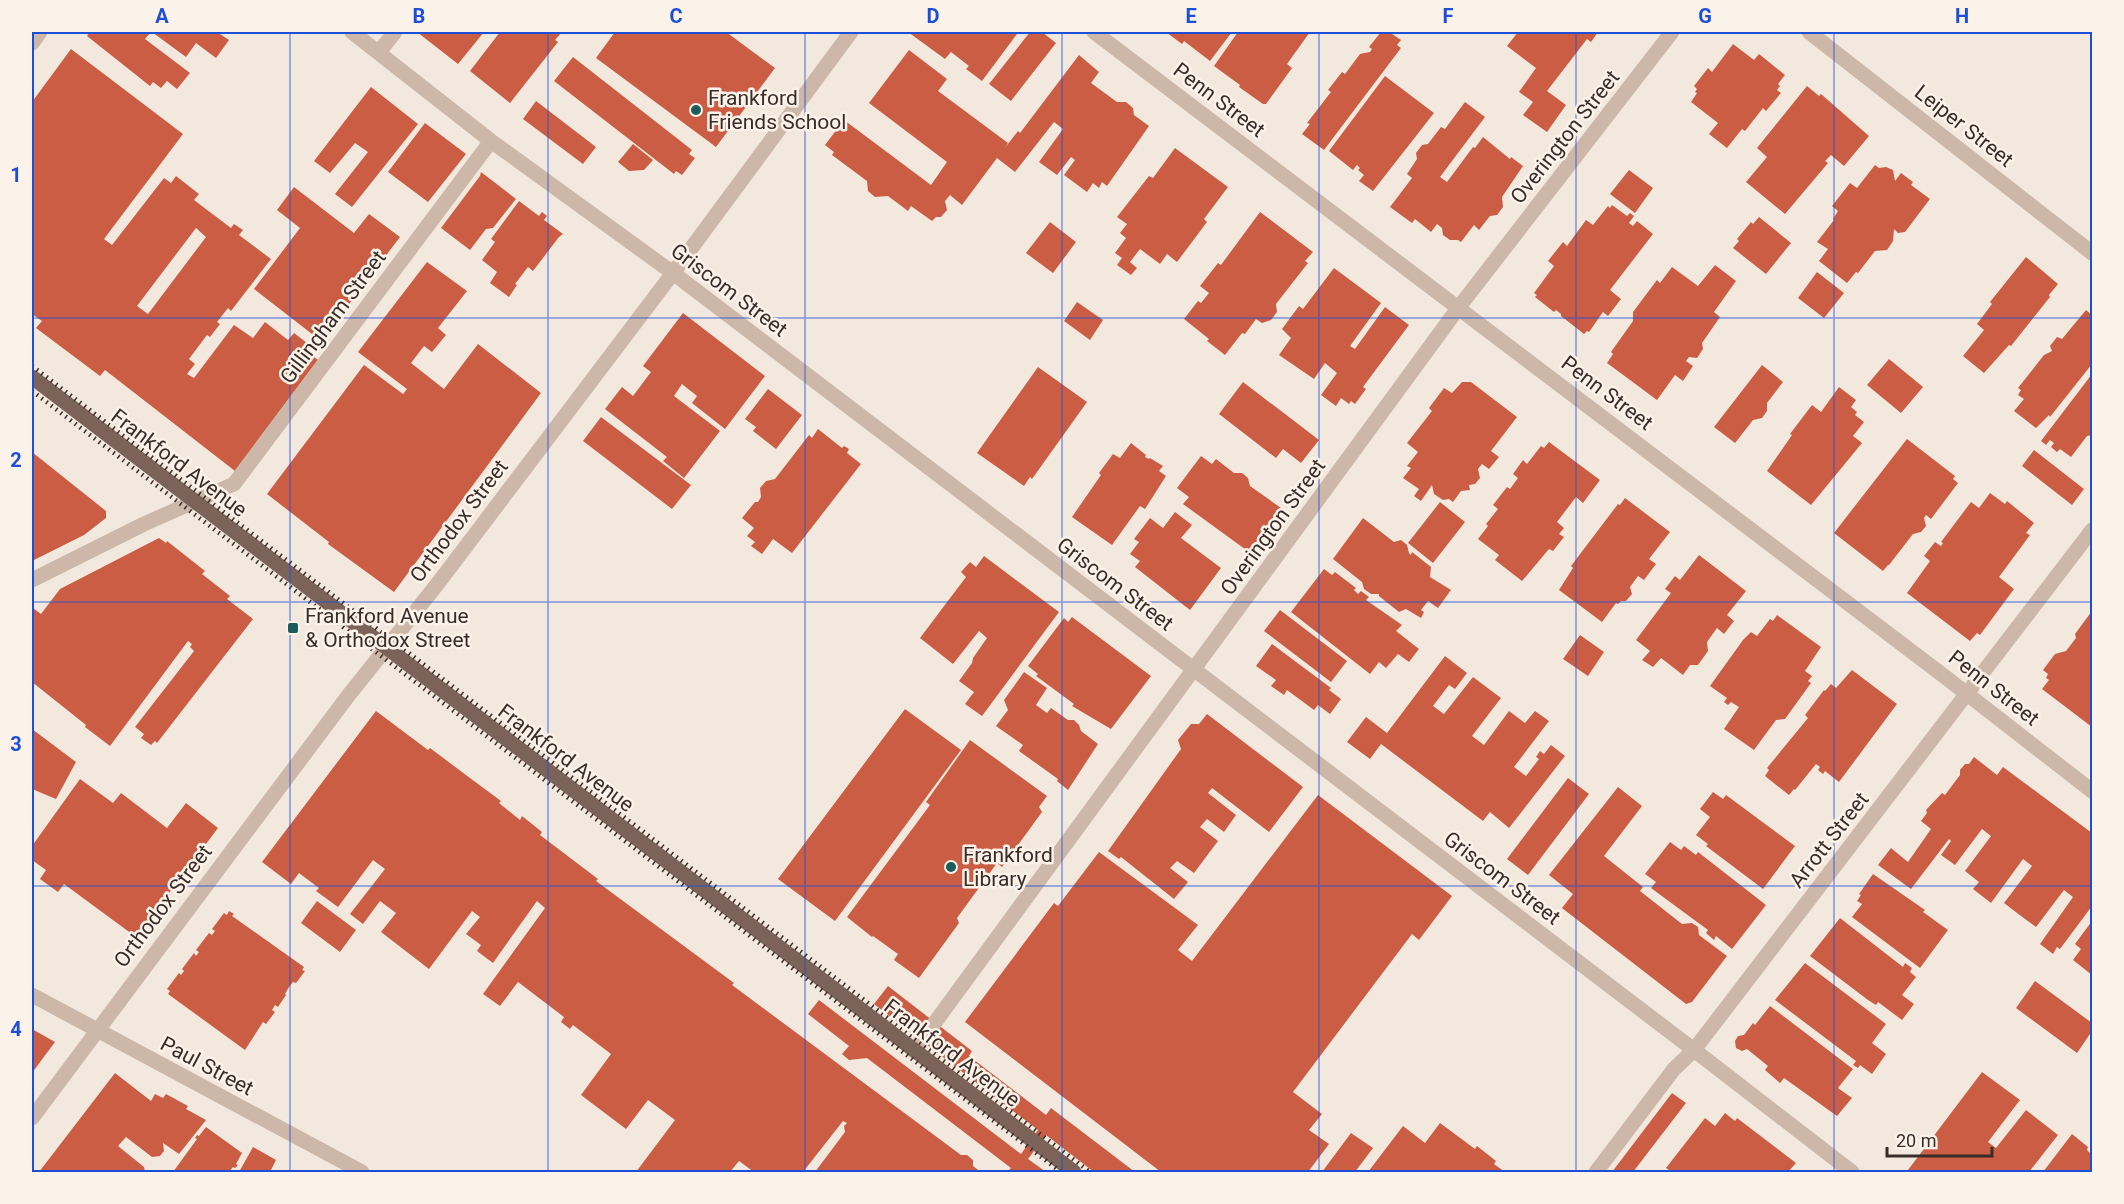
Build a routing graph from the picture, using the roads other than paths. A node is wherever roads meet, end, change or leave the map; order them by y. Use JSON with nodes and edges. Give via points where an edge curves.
{"nodes":[{"id":1,"x":40,"y":32,"type":"edge"},
{"id":2,"x":352,"y":32,"type":"edge"},
{"id":3,"x":394,"y":32,"type":"edge"},
{"id":4,"x":851,"y":32,"type":"edge"},
{"id":5,"x":1094,"y":32,"type":"edge"},
{"id":6,"x":1672,"y":32,"type":"edge"},
{"id":7,"x":1809,"y":32,"type":"edge"},
{"id":8,"x":32,"y":43,"type":"edge"},
{"id":9,"x":379,"y":52,"type":"junction"},
{"id":10,"x":491,"y":141,"type":"junction"},
{"id":11,"x":2092,"y":253,"type":"edge"},
{"id":12,"x":673,"y":273,"type":"junction"},
{"id":13,"x":1460,"y":308,"type":"junction"},
{"id":14,"x":32,"y":377,"type":"edge"},
{"id":15,"x":196,"y":502,"type":"junction"},
{"id":16,"x":2092,"y":530,"type":"edge"},
{"id":17,"x":32,"y":580,"type":"edge"},
{"id":18,"x":387,"y":648,"type":"junction"},
{"id":19,"x":1194,"y":671,"type":"junction"},
{"id":20,"x":1968,"y":694,"type":"junction"},
{"id":21,"x":2092,"y":791,"type":"edge"},
{"id":22,"x":32,"y":995,"type":"edge"},
{"id":23,"x":96,"y":1030,"type":"junction"},
{"id":24,"x":1694,"y":1050,"type":"junction"},
{"id":25,"x":914,"y":1051,"type":"junction"},
{"id":26,"x":32,"y":1118,"type":"edge"},
{"id":27,"x":362,"y":1173,"type":"edge"},
{"id":28,"x":1074,"y":1173,"type":"edge"},
{"id":29,"x":1596,"y":1173,"type":"edge"},
{"id":30,"x":1852,"y":1173,"type":"edge"}],
"edges":[{"from":1,"to":8,"type":"street"},
{"from":2,"to":9,"type":"street","name":"Griscom Street"},
{"from":3,"to":9,"type":"street"},
{"from":4,"to":12,"type":"street","name":"Orthodox Street"},
{"from":5,"to":13,"type":"street","name":"Penn Street"},
{"from":6,"to":13,"type":"street","name":"Overington Street"},
{"from":7,"to":11,"type":"street","name":"Leiper Street"},
{"from":9,"to":10,"type":"street","name":"Griscom Street"},
{"from":10,"to":12,"type":"street","name":"Griscom Street"},
{"from":10,"to":15,"type":"street","name":"Gillingham Street","via":[[234,484]]},
{"from":12,"to":18,"type":"street","name":"Orthodox Street"},
{"from":12,"to":19,"type":"street","name":"Griscom Street"},
{"from":13,"to":19,"type":"street","name":"Overington Street"},
{"from":13,"to":20,"type":"street","name":"Penn Street"},
{"from":14,"to":15,"type":"main road","name":"Frankford Avenue"},
{"from":15,"to":17,"type":"street","name":"Gillingham Street"},
{"from":15,"to":18,"type":"main road","name":"Frankford Avenue"},
{"from":16,"to":20,"type":"street","name":"Arrott Street"},
{"from":18,"to":23,"type":"street","name":"Orthodox Street"},
{"from":18,"to":25,"type":"main road","name":"Frankford Avenue"},
{"from":19,"to":24,"type":"street","name":"Griscom Street"},
{"from":19,"to":25,"type":"street","name":"Overington Street"},
{"from":20,"to":21,"type":"street","name":"Penn Street"},
{"from":20,"to":24,"type":"street","name":"Arrott Street"},
{"from":22,"to":23,"type":"street","name":"Paul Street"},
{"from":23,"to":26,"type":"street","name":"Orthodox Street"},
{"from":23,"to":27,"type":"street","name":"Paul Street"},
{"from":24,"to":29,"type":"street","name":"Arrott Street","via":[[1674,1070]]},
{"from":24,"to":30,"type":"street","name":"Griscom Street"},
{"from":25,"to":28,"type":"main road","name":"Frankford Avenue"}]}
